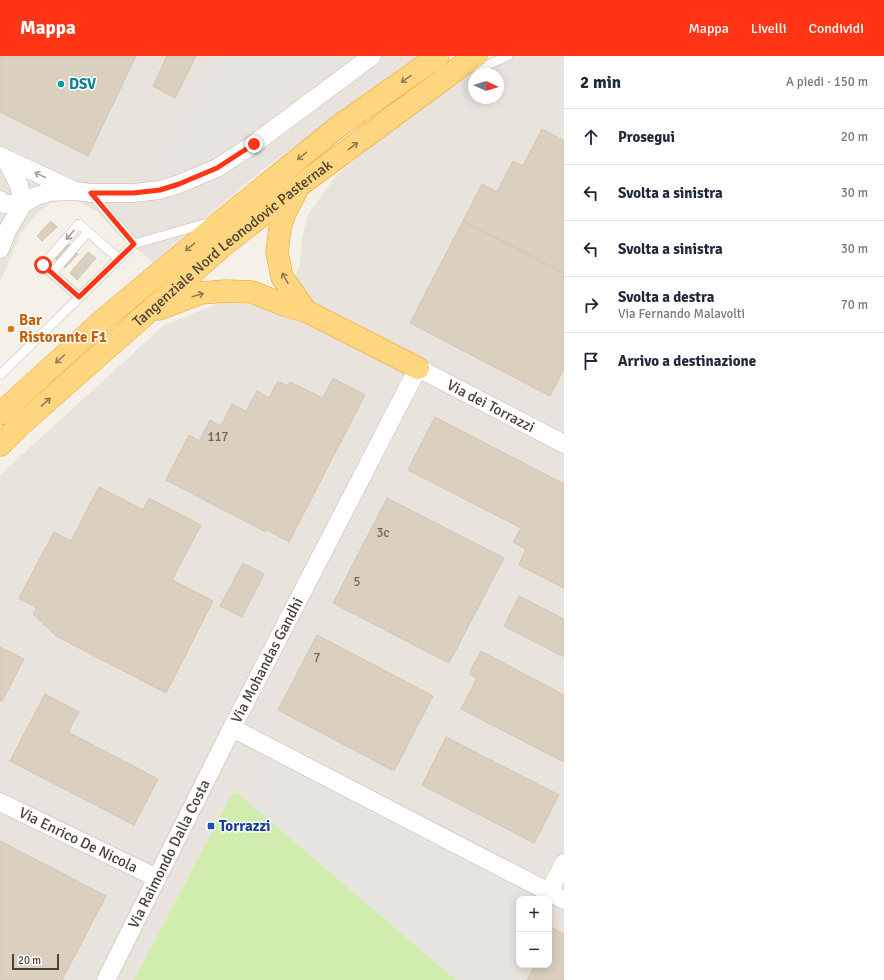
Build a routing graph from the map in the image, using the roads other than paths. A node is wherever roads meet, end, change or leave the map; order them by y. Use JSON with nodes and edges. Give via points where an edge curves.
{"nodes":[{"id":1,"x":372,"y":56,"type":"edge"},
{"id":2,"x":438,"y":56,"type":"edge"},
{"id":3,"x":508,"y":56,"type":"edge"},
{"id":4,"x":468,"y":61,"type":"edge"},
{"id":5,"x":2,"y":157,"type":"edge"},
{"id":6,"x":299,"y":186,"type":"junction"},
{"id":7,"x":83,"y":192,"type":"junction"},
{"id":8,"x":0,"y":200,"type":"edge"},
{"id":9,"x":23,"y":204,"type":"junction"},
{"id":10,"x":225,"y":218,"type":"junction"},
{"id":11,"x":134,"y":244,"type":"junction"},
{"id":12,"x":0,"y":249,"type":"edge"},
{"id":13,"x":119,"y":259,"type":"junction"},
{"id":14,"x":79,"y":297,"type":"junction"},
{"id":15,"x":306,"y":311,"type":"junction"},
{"id":16,"x":148,"y":313,"type":"junction"},
{"id":17,"x":418,"y":368,"type":"junction"},
{"id":18,"x":0,"y":375,"type":"edge"},
{"id":19,"x":0,"y":414,"type":"edge"},
{"id":20,"x":0,"y":444,"type":"edge"},
{"id":21,"x":564,"y":444,"type":"edge"},
{"id":22,"x":232,"y":728,"type":"junction"},
{"id":23,"x":0,"y":802,"type":"edge"},
{"id":24,"x":564,"y":862,"type":"edge"},
{"id":25,"x":157,"y":878,"type":"junction"},
{"id":26,"x":556,"y":896,"type":"edge"},
{"id":27,"x":106,"y":980,"type":"edge"}],
"edges":[{"from":1,"to":7,"type":"street","via":[[254,144],[217,168],[160,190],[133,193]]},
{"from":2,"to":10,"type":"highway","name":"Tangenziale Nord Leonodovic Pasternak","one_way":true,"via":[[339,126]]},
{"from":3,"to":4,"type":"lane","via":[[483,67]]},
{"from":6,"to":4,"type":"highway","name":"Tangenziale Nord Leonodovic Pasternak","one_way":true},
{"from":7,"to":5,"type":"street","one_way":true},
{"from":5,"to":9,"type":"street","via":[[19,185]]},
{"from":15,"to":6,"type":"highway","one_way":true,"via":[[282,277],[277,252],[280,228]]},
{"from":6,"to":16,"type":"highway","name":"Tangenziale Nord Leonodovic Pasternak","via":[[223,246]]},
{"from":7,"to":9,"type":"street","via":[[50,192],[36,196]]},
{"from":7,"to":11,"type":"lane"},
{"from":8,"to":9,"type":"street","via":[[5,204]]},
{"from":9,"to":12,"type":"street"},
{"from":10,"to":11,"type":"lane"},
{"from":10,"to":19,"type":"highway","name":"Tangenziale Nord Leonodovic Pasternak","one_way":true,"via":[[103,320]]},
{"from":11,"to":13,"type":"lane"},
{"from":13,"to":14,"type":"lane"},
{"from":13,"to":14,"type":"lane","one_way":true,"via":[[88,232],[52,273]]},
{"from":14,"to":18,"type":"lane"},
{"from":16,"to":15,"type":"highway","one_way":true,"via":[[201,293],[226,291],[252,292]]},
{"from":15,"to":17,"type":"highway"},
{"from":20,"to":16,"type":"highway","name":"Tangenziale Nord Leonodovic Pasternak","one_way":true},
{"from":17,"to":21,"type":"street","name":"Via dei Torrazzi"},
{"from":17,"to":22,"type":"street","name":"Via Mohandas Gandhi"},
{"from":22,"to":25,"type":"street","name":"Via Raimondo Dalla Costa"},
{"from":22,"to":26,"type":"street","name":"Via Mohandas Gandhi"},
{"from":23,"to":25,"type":"street","name":"Via Enrico De Nicola"},
{"from":24,"to":26,"type":"street"},
{"from":25,"to":27,"type":"street","name":"Via Raimondo Dalla Costa"}]}
